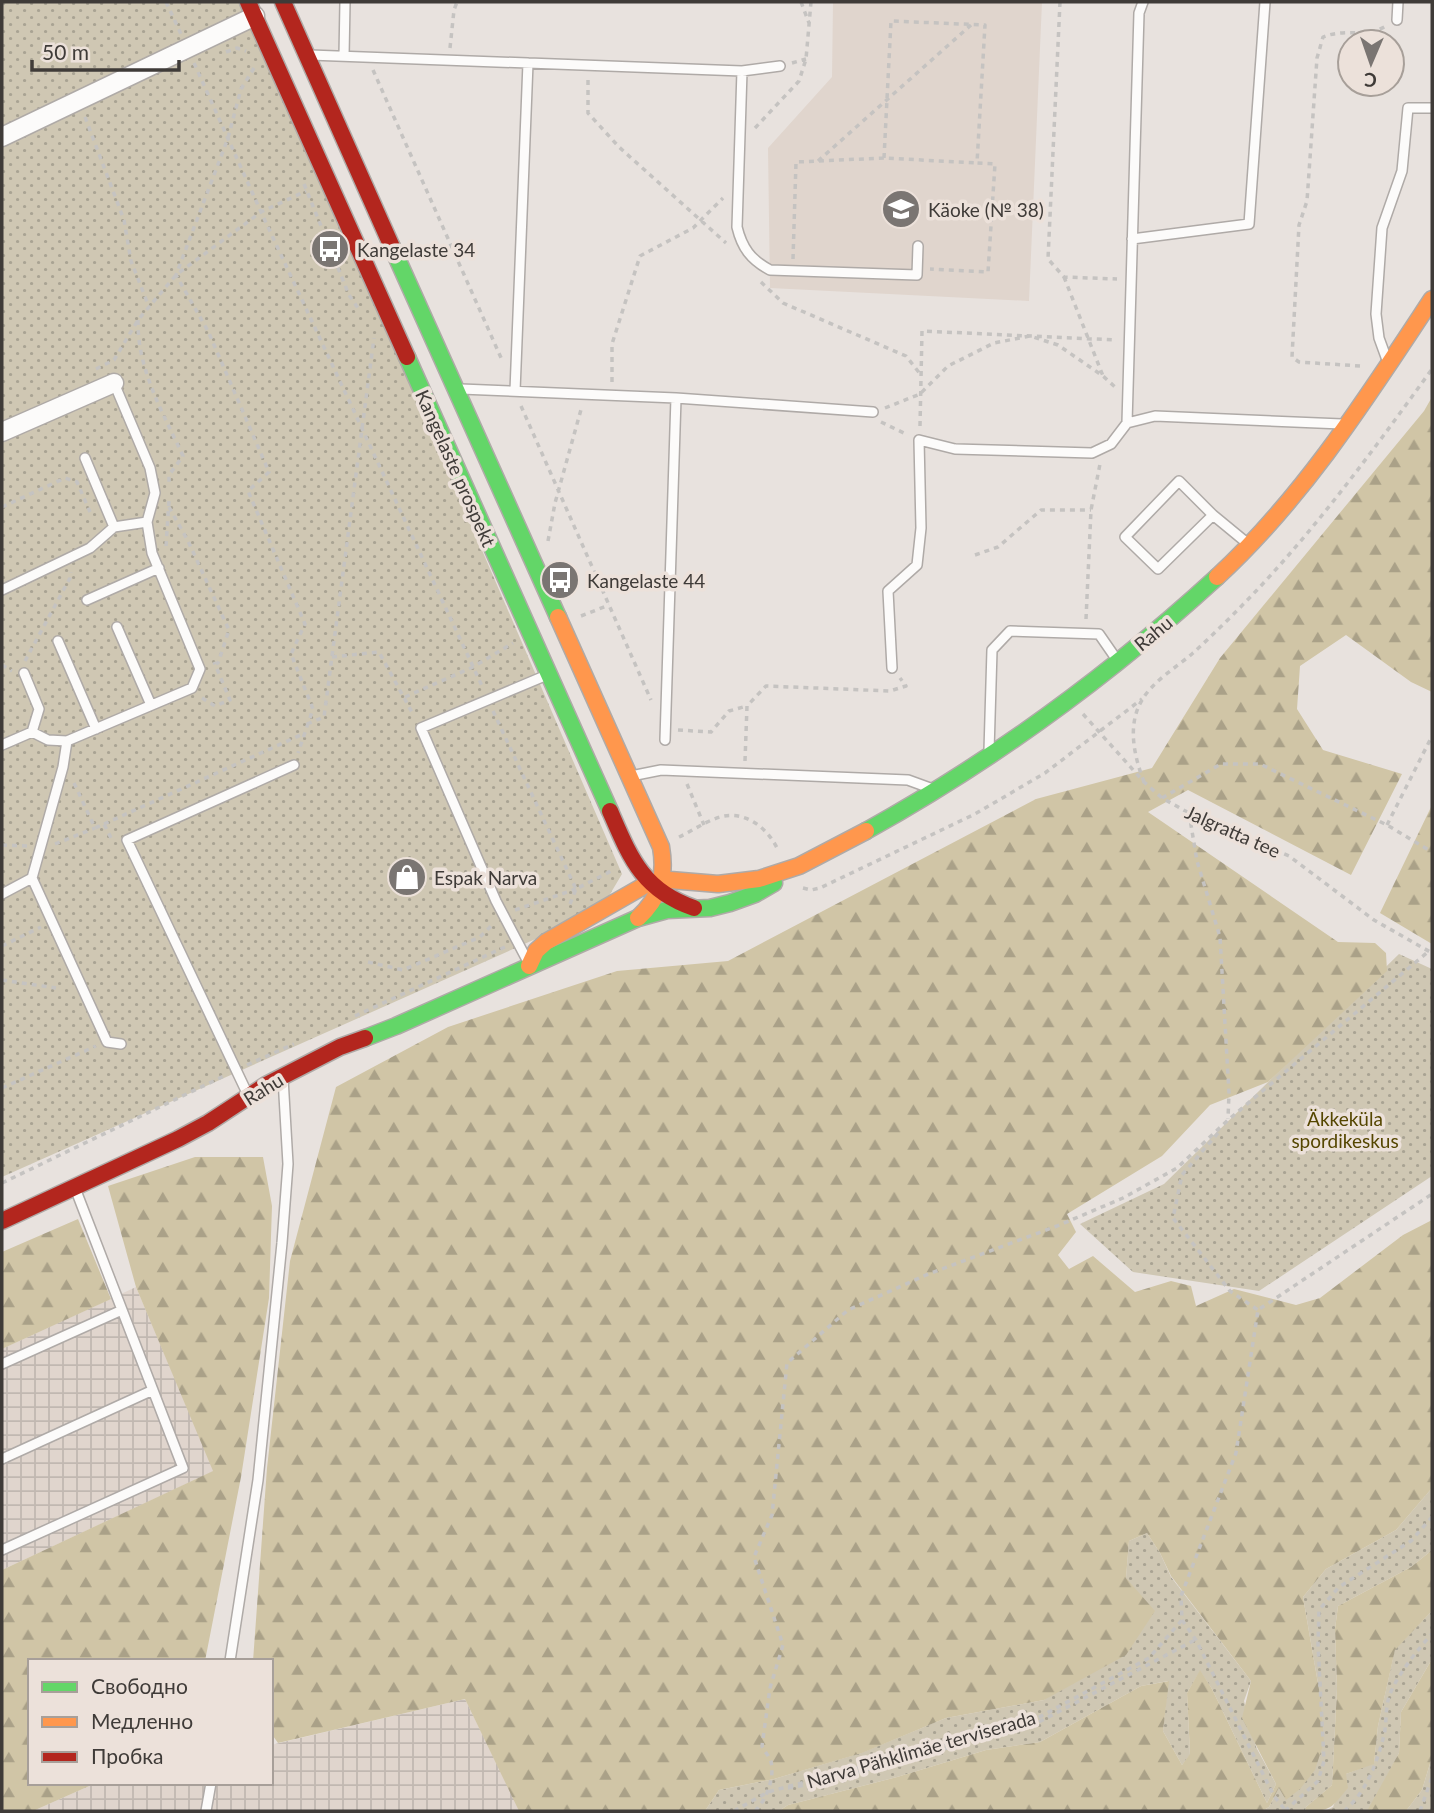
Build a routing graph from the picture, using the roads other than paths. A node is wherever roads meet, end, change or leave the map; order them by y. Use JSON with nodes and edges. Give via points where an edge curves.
{"nodes":[{"id":1,"x":283,"y":2,"type":"edge"},
{"id":2,"x":345,"y":2,"type":"edge"},
{"id":3,"x":1143,"y":2,"type":"edge"},
{"id":4,"x":1265,"y":2,"type":"edge"},
{"id":5,"x":1398,"y":2,"type":"edge"},
{"id":6,"x":251,"y":9,"type":"edge"},
{"id":7,"x":1397,"y":20,"type":"road end"},
{"id":8,"x":307,"y":54,"type":"junction"},
{"id":9,"x":344,"y":56,"type":"junction"},
{"id":10,"x":528,"y":63,"type":"junction"},
{"id":11,"x":780,"y":66,"type":"dead end"},
{"id":12,"x":742,"y":71,"type":"junction"},
{"id":13,"x":1432,"y":108,"type":"edge"},
{"id":14,"x":2,"y":137,"type":"edge"},
{"id":15,"x":1132,"y":239,"type":"junction"},
{"id":16,"x":919,"y":246,"type":"dead end"},
{"id":17,"x":1432,"y":299,"type":"edge"},
{"id":18,"x":1389,"y":366,"type":"junction"},
{"id":19,"x":114,"y":383,"type":"joint"},
{"id":20,"x":455,"y":389,"type":"junction"},
{"id":21,"x":515,"y":391,"type":"junction"},
{"id":22,"x":676,"y":398,"type":"junction"},
{"id":23,"x":873,"y":412,"type":"road end"},
{"id":24,"x":1127,"y":423,"type":"junction"},
{"id":25,"x":1347,"y":424,"type":"junction"},
{"id":26,"x":2,"y":432,"type":"edge"},
{"id":27,"x":85,"y":458,"type":"dead end"},
{"id":28,"x":1213,"y":515,"type":"junction"},
{"id":29,"x":147,"y":522,"type":"junction"},
{"id":30,"x":114,"y":527,"type":"junction"},
{"id":31,"x":1249,"y":544,"type":"junction"},
{"id":32,"x":159,"y":568,"type":"junction"},
{"id":33,"x":2,"y":590,"type":"edge"},
{"id":34,"x":87,"y":600,"type":"dead end"},
{"id":35,"x":117,"y":627,"type":"dead end"},
{"id":36,"x":58,"y":641,"type":"dead end"},
{"id":37,"x":1118,"y":662,"type":"junction"},
{"id":38,"x":892,"y":668,"type":"road end"},
{"id":39,"x":24,"y":673,"type":"road end"},
{"id":40,"x":548,"y":675,"type":"junction"},
{"id":41,"x":151,"y":705,"type":"junction"},
{"id":42,"x":96,"y":729,"type":"junction"},
{"id":43,"x":32,"y":732,"type":"junction"},
{"id":44,"x":666,"y":740,"type":"dead end"},
{"id":45,"x":67,"y":741,"type":"junction"},
{"id":46,"x":2,"y":745,"type":"edge"},
{"id":47,"x":989,"y":755,"type":"junction"},
{"id":48,"x":294,"y":765,"type":"road end"},
{"id":49,"x":628,"y":776,"type":"junction"},
{"id":50,"x":935,"y":790,"type":"junction"},
{"id":51,"x":661,"y":847,"type":"junction"},
{"id":52,"x":632,"y":861,"type":"junction"},
{"id":53,"x":788,"y":872,"type":"junction"},
{"id":54,"x":32,"y":878,"type":"junction"},
{"id":55,"x":736,"y":881,"type":"junction"},
{"id":56,"x":658,"y":884,"type":"junction"},
{"id":57,"x":2,"y":894,"type":"edge"},
{"id":58,"x":620,"y":898,"type":"junction"},
{"id":59,"x":694,"y":908,"type":"junction"},
{"id":60,"x":638,"y":918,"type":"junction"},
{"id":61,"x":529,"y":966,"type":"junction"},
{"id":62,"x":121,"y":1044,"type":"dead end"},
{"id":63,"x":282,"y":1076,"type":"junction"},
{"id":64,"x":248,"y":1096,"type":"junction"},
{"id":65,"x":75,"y":1188,"type":"junction"},
{"id":66,"x":2,"y":1221,"type":"edge"},
{"id":67,"x":122,"y":1310,"type":"junction"},
{"id":68,"x":2,"y":1364,"type":"edge"},
{"id":69,"x":153,"y":1390,"type":"junction"},
{"id":70,"x":2,"y":1459,"type":"edge"},
{"id":71,"x":2,"y":1550,"type":"edge"},
{"id":72,"x":230,"y":1659,"type":"edge"},
{"id":73,"x":211,"y":1785,"type":"edge"},
{"id":74,"x":206,"y":1811,"type":"edge"}],
"edges":[{"from":1,"to":8,"type":"main road","name":"Kangelaste prospekt"},
{"from":2,"to":9,"type":"lane"},
{"from":3,"to":15,"type":"lane"},
{"from":4,"to":15,"type":"lane","via":[[1249,225]]},
{"from":5,"to":7,"type":"lane"},
{"from":6,"to":14,"type":"street"},
{"from":6,"to":40,"type":"main road","name":"Kangelaste prospekt"},
{"from":8,"to":9,"type":"lane"},
{"from":8,"to":20,"type":"main road","name":"Kangelaste prospekt"},
{"from":9,"to":10,"type":"lane"},
{"from":10,"to":12,"type":"lane"},
{"from":10,"to":21,"type":"lane"},
{"from":11,"to":12,"type":"lane"},
{"from":12,"to":16,"type":"lane","via":[[737,227],[747,253],[757,263],[770,270],[917,275]]},
{"from":13,"to":18,"type":"lane","via":[[1408,108],[1402,171],[1382,229],[1376,314]]},
{"from":15,"to":24,"type":"lane"},
{"from":17,"to":18,"type":"main road","name":"Rahu"},
{"from":18,"to":25,"type":"main road","name":"Rahu"},
{"from":19,"to":26,"type":"street"},
{"from":19,"to":29,"type":"lane","via":[[150,468],[155,493]]},
{"from":20,"to":21,"type":"lane"},
{"from":20,"to":49,"type":"main road","name":"Kangelaste prospekt"},
{"from":21,"to":22,"type":"lane"},
{"from":22,"to":23,"type":"lane"},
{"from":22,"to":44,"type":"lane"},
{"from":24,"to":25,"type":"lane","via":[[1155,416]]},
{"from":24,"to":38,"type":"lane","via":[[1111,444],[1092,453],[955,449],[919,440],[921,528],[916,565],[888,591]]},
{"from":25,"to":31,"type":"main road","name":"Rahu"},
{"from":27,"to":30,"type":"lane"},
{"from":28,"to":28,"type":"lane","via":[[1179,481],[1125,537],[1158,569]]},
{"from":28,"to":31,"type":"lane"},
{"from":29,"to":30,"type":"lane"},
{"from":29,"to":32,"type":"lane"},
{"from":30,"to":33,"type":"lane","via":[[90,548]]},
{"from":31,"to":37,"type":"main road","name":"Rahu","via":[[1199,594]]},
{"from":32,"to":34,"type":"lane"},
{"from":32,"to":41,"type":"lane","via":[[200,669],[192,688]]},
{"from":35,"to":41,"type":"lane"},
{"from":36,"to":42,"type":"lane"},
{"from":37,"to":47,"type":"main road","name":"Rahu"},
{"from":37,"to":47,"type":"lane","via":[[1099,634],[1010,631],[992,650]]},
{"from":39,"to":43,"type":"lane","via":[[39,709]]},
{"from":40,"to":52,"type":"main road","name":"Kangelaste prospekt"},
{"from":40,"to":61,"type":"lane","via":[[421,727]]},
{"from":41,"to":42,"type":"lane"},
{"from":42,"to":45,"type":"lane"},
{"from":43,"to":45,"type":"lane","via":[[48,740]]},
{"from":43,"to":46,"type":"lane"},
{"from":45,"to":54,"type":"lane"},
{"from":47,"to":50,"type":"main road","name":"Rahu"},
{"from":48,"to":64,"type":"lane","via":[[127,840]]},
{"from":49,"to":50,"type":"lane","via":[[661,770],[908,780]]},
{"from":49,"to":51,"type":"main road","name":"Kangelaste prospekt"},
{"from":50,"to":53,"type":"main road","name":"Rahu"},
{"from":51,"to":55,"type":"main road","via":[[684,865]]},
{"from":51,"to":56,"type":"main road","via":[[664,860]]},
{"from":52,"to":56,"type":"main road","name":"Kangelaste prospekt"},
{"from":52,"to":58,"type":"main road","via":[[630,880]]},
{"from":53,"to":55,"type":"main road","name":"Rahu"},
{"from":53,"to":59,"type":"main road","name":"Rahu","via":[[755,894],[710,908]]},
{"from":54,"to":57,"type":"lane"},
{"from":54,"to":62,"type":"lane","via":[[107,1042]]},
{"from":55,"to":56,"type":"main road","name":"Rahu"},
{"from":56,"to":58,"type":"main road","name":"Rahu"},
{"from":56,"to":59,"type":"main road","name":"Kangelaste prospekt"},
{"from":56,"to":60,"type":"main road","via":[[650,909]]},
{"from":58,"to":61,"type":"main road","name":"Rahu","via":[[544,944]]},
{"from":59,"to":60,"type":"main road","name":"Rahu"},
{"from":60,"to":61,"type":"main road","name":"Rahu"},
{"from":61,"to":63,"type":"main road","name":"Rahu"},
{"from":63,"to":64,"type":"main road","name":"Rahu"},
{"from":63,"to":72,"type":"lane","via":[[288,1164],[282,1243],[258,1480]]},
{"from":64,"to":65,"type":"main road","name":"Rahu","via":[[198,1129]]},
{"from":65,"to":66,"type":"main road","name":"Rahu"},
{"from":65,"to":67,"type":"lane"},
{"from":67,"to":68,"type":"lane"},
{"from":67,"to":69,"type":"lane"},
{"from":69,"to":70,"type":"lane"},
{"from":69,"to":71,"type":"lane","via":[[183,1468]]},
{"from":73,"to":74,"type":"lane"}]}
